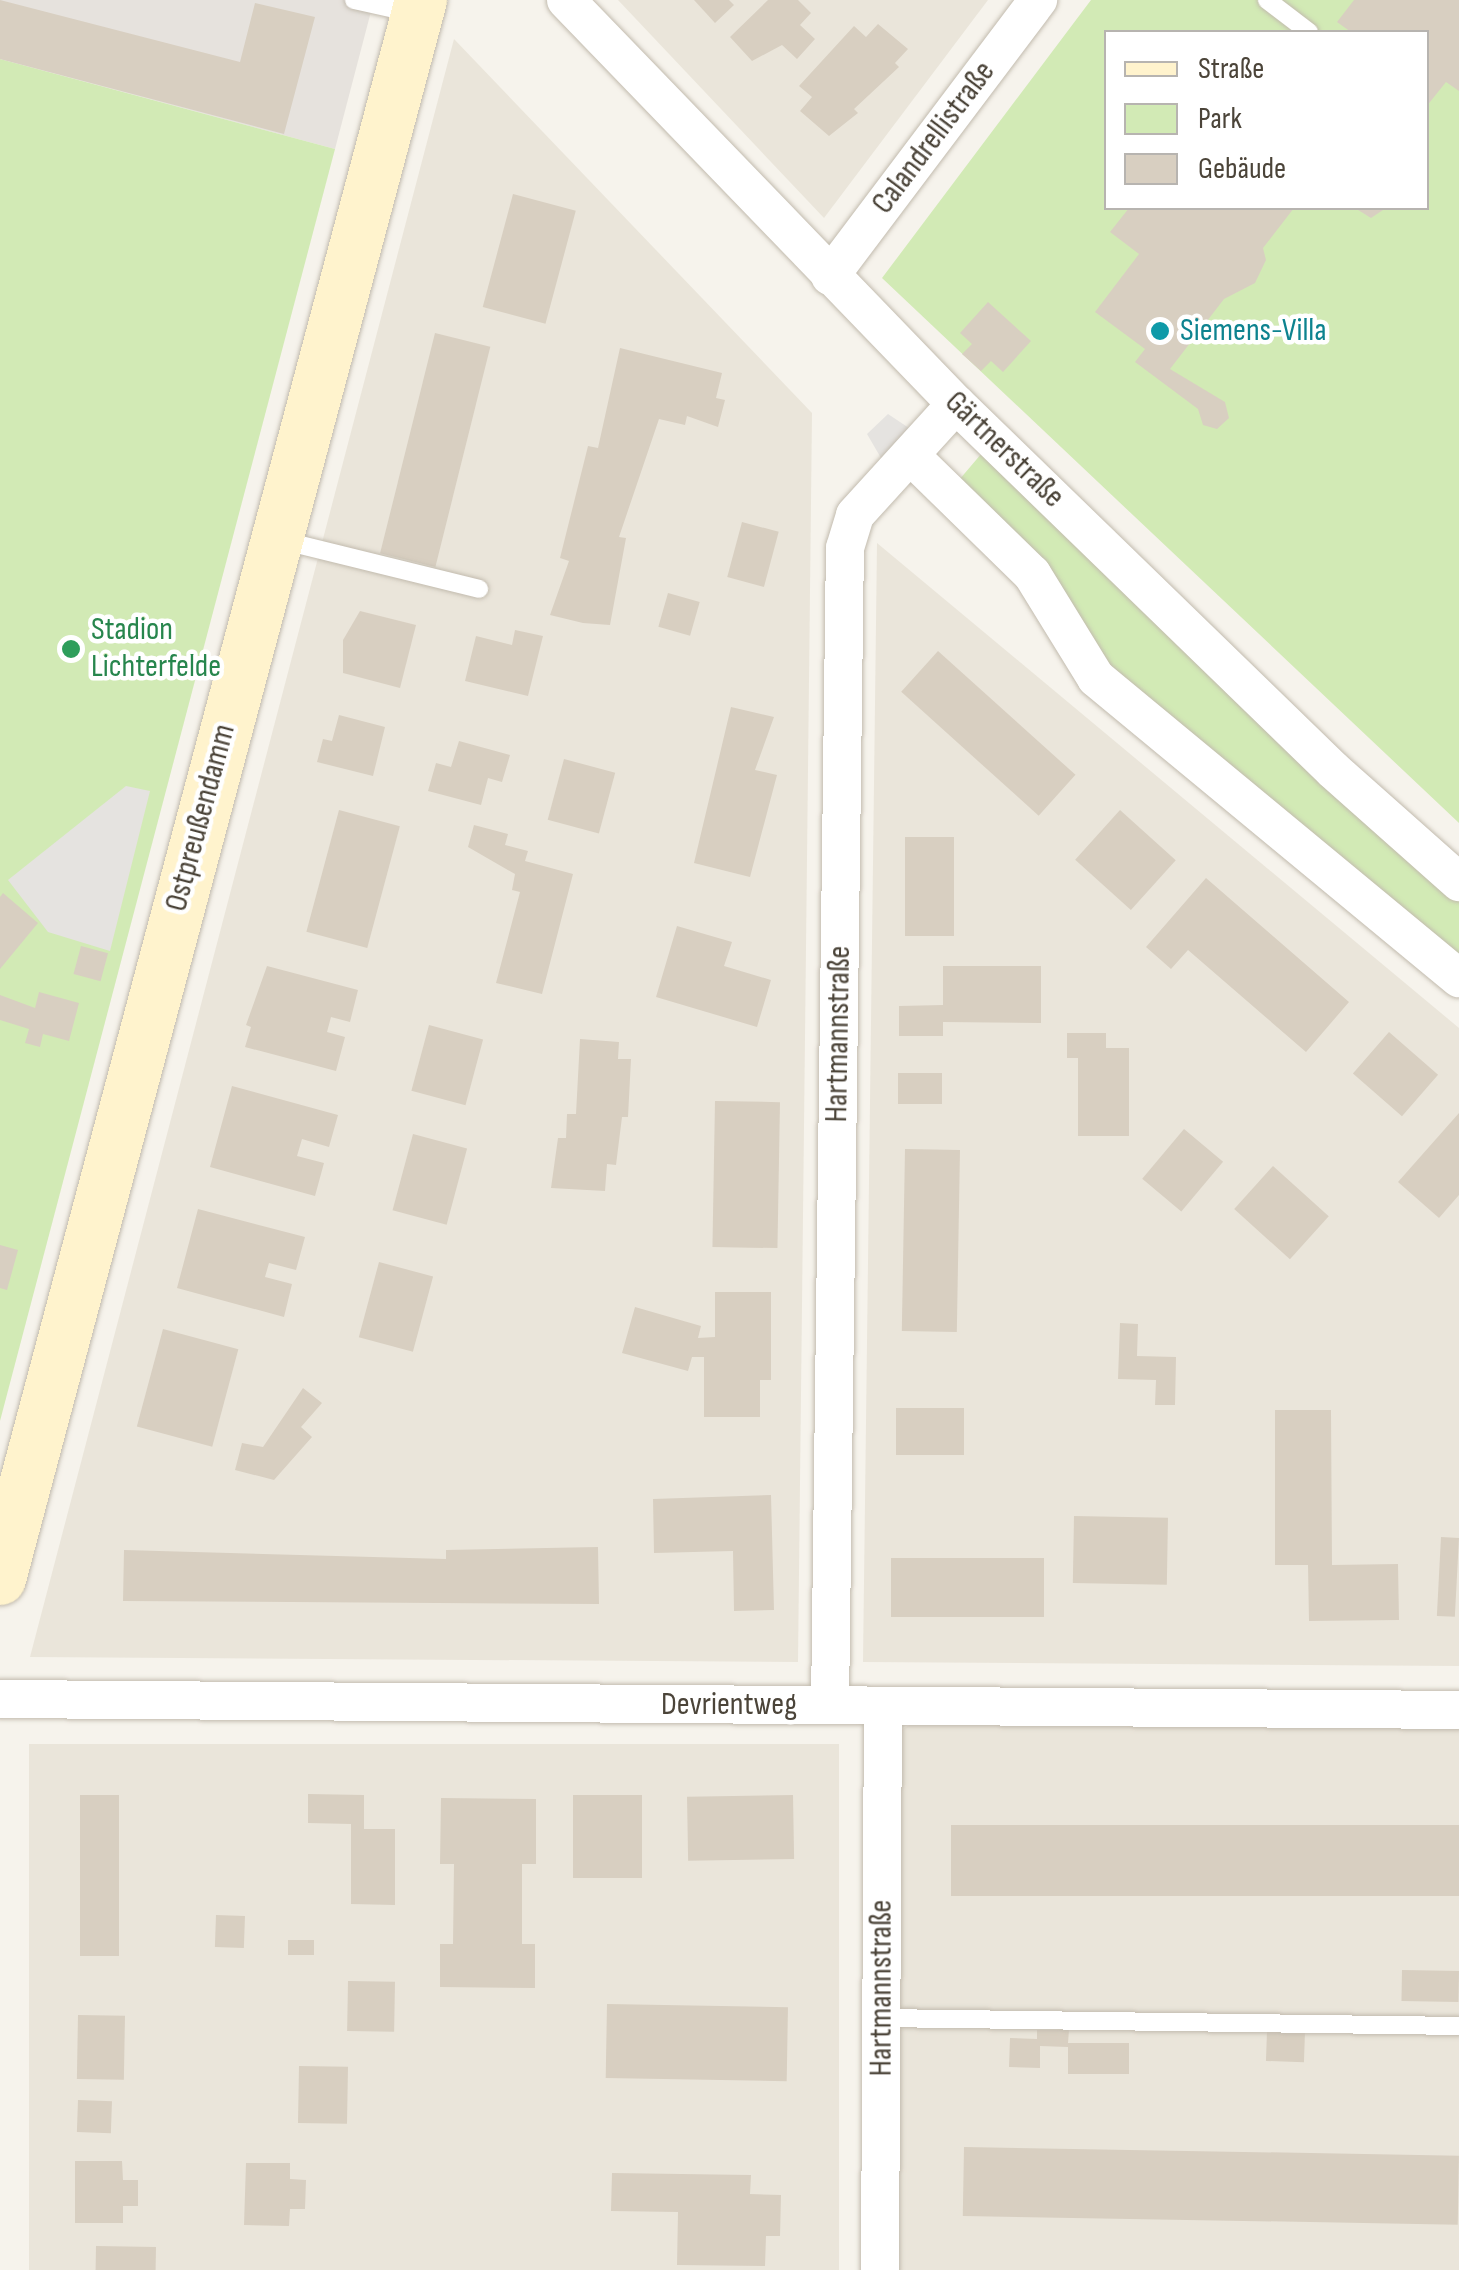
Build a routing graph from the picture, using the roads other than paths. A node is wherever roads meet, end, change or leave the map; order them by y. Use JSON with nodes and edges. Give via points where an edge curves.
{"nodes":[{"id":1,"x":354,"y":0,"type":"edge"},
{"id":2,"x":566,"y":0,"type":"edge"},
{"id":3,"x":1038,"y":0,"type":"edge"},
{"id":4,"x":1268,"y":0,"type":"edge"},
{"id":5,"x":420,"y":7,"type":"edge"},
{"id":6,"x":1306,"y":30,"type":"edge"},
{"id":7,"x":830,"y":276,"type":"junction"},
{"id":8,"x":956,"y":404,"type":"junction"},
{"id":9,"x":911,"y":456,"type":"junction"},
{"id":10,"x":277,"y":540,"type":"junction"},
{"id":11,"x":478,"y":589,"type":"dead end"},
{"id":12,"x":1459,"y":882,"type":"edge"},
{"id":13,"x":1459,"y":978,"type":"edge"},
{"id":14,"x":0,"y":1578,"type":"edge"},
{"id":15,"x":0,"y":1699,"type":"edge"},
{"id":16,"x":830,"y":1705,"type":"junction"},
{"id":17,"x":883,"y":1706,"type":"junction"},
{"id":18,"x":1459,"y":1710,"type":"edge"},
{"id":19,"x":882,"y":2018,"type":"junction"},
{"id":20,"x":1459,"y":2026,"type":"edge"},
{"id":21,"x":880,"y":2270,"type":"edge"}],
"edges":[{"from":1,"to":5,"type":"lane"},
{"from":2,"to":7,"type":"street","name":"Gärtnerstraße"},
{"from":3,"to":7,"type":"street","name":"Calandrellistraße"},
{"from":4,"to":6,"type":"lane"},
{"from":5,"to":10,"type":"street","name":"Ostpreußendamm"},
{"from":7,"to":8,"type":"street","name":"Gärtnerstraße"},
{"from":8,"to":9,"type":"street","name":"Hartmannstraße"},
{"from":8,"to":12,"type":"street","name":"Gärtnerstraße","via":[[1333,770]]},
{"from":9,"to":13,"type":"street","via":[[1032,574],[1096,678]]},
{"from":9,"to":16,"type":"street","name":"Hartmannstraße","via":[[855,515],[844,548]]},
{"from":10,"to":11,"type":"lane"},
{"from":10,"to":14,"type":"street","name":"Ostpreußendamm"},
{"from":15,"to":16,"type":"street","name":"Devrientweg"},
{"from":16,"to":17,"type":"street","name":"Devrientweg"},
{"from":17,"to":18,"type":"street","name":"Devrientweg"},
{"from":17,"to":19,"type":"street","name":"Hartmannstraße"},
{"from":19,"to":20,"type":"lane"},
{"from":19,"to":21,"type":"street","name":"Hartmannstraße"}]}
